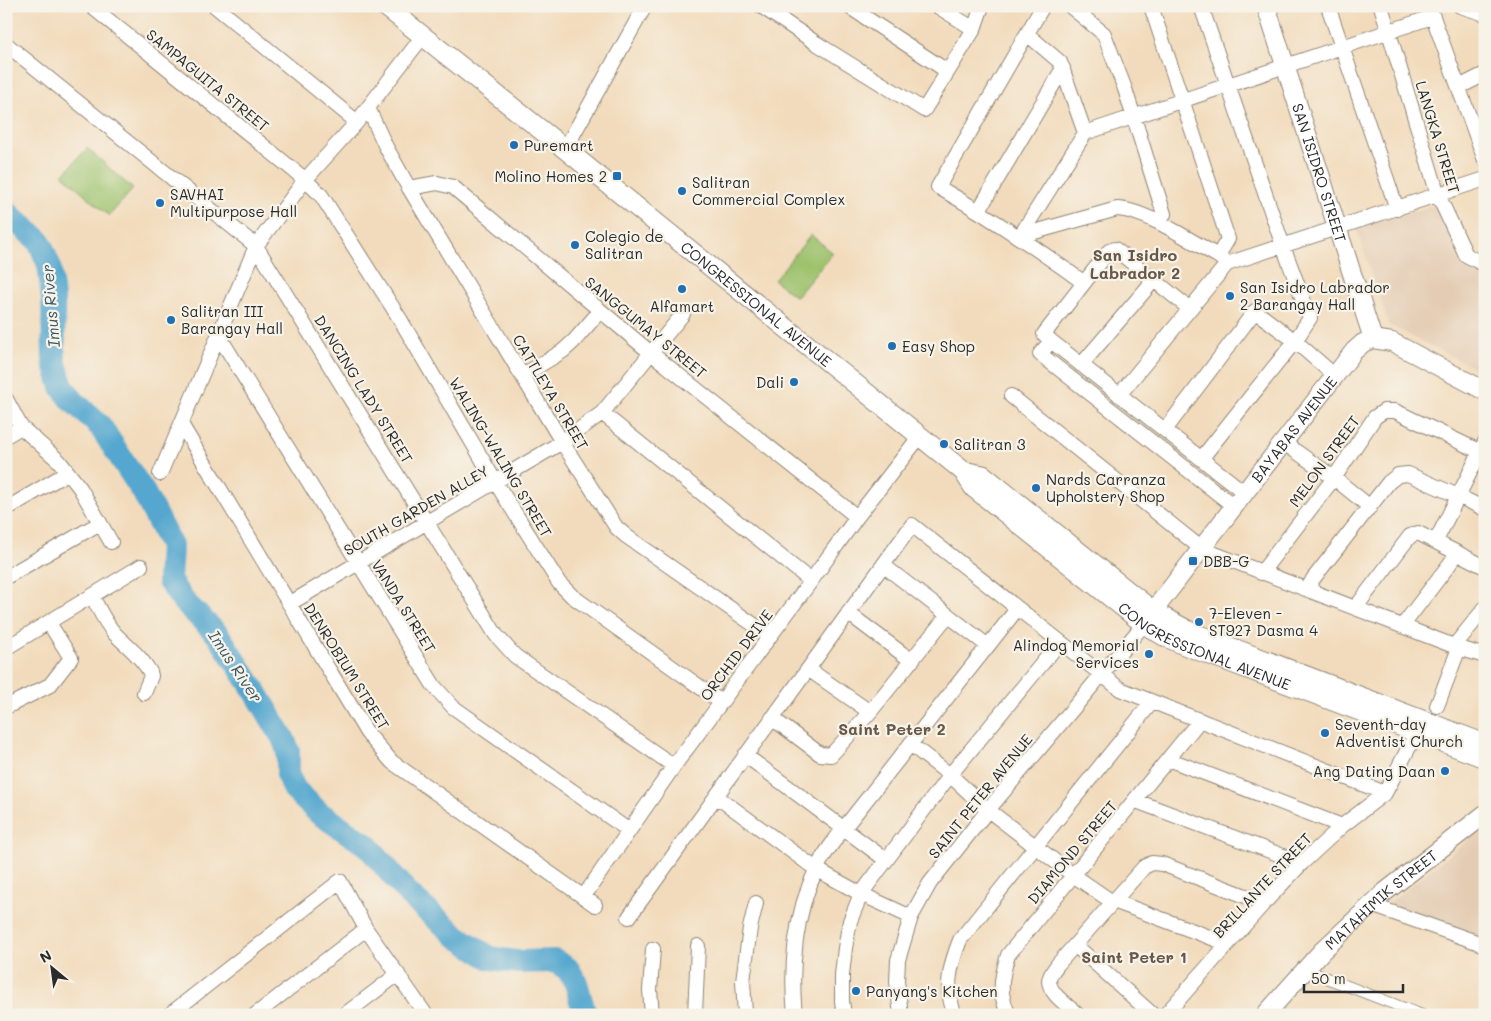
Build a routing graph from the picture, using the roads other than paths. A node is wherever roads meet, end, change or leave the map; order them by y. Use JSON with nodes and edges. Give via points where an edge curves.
{"nodes":[{"id":1,"x":91,"y":6,"type":"edge"},
{"id":2,"x":215,"y":6,"type":"edge"},
{"id":3,"x":386,"y":6,"type":"edge"},
{"id":4,"x":644,"y":6,"type":"edge"},
{"id":5,"x":761,"y":6,"type":"edge"},
{"id":6,"x":848,"y":6,"type":"edge"},
{"id":7,"x":937,"y":6,"type":"edge"},
{"id":8,"x":982,"y":6,"type":"edge"},
{"id":9,"x":1043,"y":6,"type":"edge"},
{"id":10,"x":1070,"y":6,"type":"edge"},
{"id":11,"x":1151,"y":6,"type":"edge"},
{"id":12,"x":1201,"y":6,"type":"edge"},
{"id":13,"x":1266,"y":6,"type":"edge"},
{"id":14,"x":1328,"y":6,"type":"edge"},
{"id":15,"x":1381,"y":6,"type":"edge"},
{"id":16,"x":1460,"y":6,"type":"edge"},
{"id":17,"x":1430,"y":12,"type":"edge"},
{"id":18,"x":1485,"y":14,"type":"edge"},
{"id":19,"x":974,"y":29,"type":"junction"},
{"id":20,"x":1389,"y":32,"type":"junction"},
{"id":21,"x":1027,"y":34,"type":"junction"},
{"id":22,"x":423,"y":36,"type":"junction"},
{"id":23,"x":6,"y":44,"type":"edge"},
{"id":24,"x":1342,"y":47,"type":"junction"},
{"id":25,"x":1285,"y":66,"type":"junction"},
{"id":26,"x":1063,"y":68,"type":"junction"},
{"id":27,"x":947,"y":71,"type":"junction"},
{"id":28,"x":1485,"y":74,"type":"edge"},
{"id":29,"x":1228,"y":85,"type":"junction"},
{"id":30,"x":1459,"y":87,"type":"junction"},
{"id":31,"x":1182,"y":101,"type":"junction"},
{"id":32,"x":368,"y":108,"type":"junction"},
{"id":33,"x":1134,"y":117,"type":"junction"},
{"id":34,"x":358,"y":122,"type":"junction"},
{"id":35,"x":1085,"y":133,"type":"junction"},
{"id":36,"x":565,"y":149,"type":"junction"},
{"id":37,"x":1485,"y":160,"type":"edge"},
{"id":38,"x":1485,"y":179,"type":"edge"},
{"id":39,"x":305,"y":180,"type":"junction"},
{"id":40,"x":408,"y":188,"type":"junction"},
{"id":41,"x":1438,"y":195,"type":"junction"},
{"id":42,"x":1397,"y":209,"type":"junction"},
{"id":43,"x":979,"y":210,"type":"junction"},
{"id":44,"x":1155,"y":221,"type":"junction"},
{"id":45,"x":1337,"y":228,"type":"junction"},
{"id":46,"x":1020,"y":236,"type":"junction"},
{"id":47,"x":256,"y":246,"type":"junction"},
{"id":48,"x":1283,"y":246,"type":"junction"},
{"id":49,"x":1223,"y":260,"type":"junction"},
{"id":50,"x":1485,"y":265,"type":"edge"},
{"id":51,"x":1154,"y":280,"type":"junction"},
{"id":52,"x":1083,"y":282,"type":"junction"},
{"id":53,"x":1190,"y":309,"type":"junction"},
{"id":54,"x":600,"y":311,"type":"junction"},
{"id":55,"x":683,"y":314,"type":"dead end"},
{"id":56,"x":219,"y":336,"type":"junction"},
{"id":57,"x":1373,"y":339,"type":"junction"},
{"id":58,"x":1051,"y":341,"type":"junction"},
{"id":59,"x":1295,"y":341,"type":"junction"},
{"id":60,"x":651,"y":352,"type":"junction"},
{"id":61,"x":1081,"y":365,"type":"junction"},
{"id":62,"x":522,"y":376,"type":"junction"},
{"id":63,"x":1335,"y":376,"type":"junction"},
{"id":64,"x":1485,"y":391,"type":"edge"},
{"id":65,"x":1119,"y":395,"type":"junction"},
{"id":66,"x":1011,"y":396,"type":"dead end"},
{"id":67,"x":6,"y":399,"type":"edge"},
{"id":68,"x":602,"y":413,"type":"junction"},
{"id":69,"x":180,"y":424,"type":"junction"},
{"id":70,"x":21,"y":426,"type":"junction"},
{"id":71,"x":1165,"y":430,"type":"junction"},
{"id":72,"x":6,"y":436,"type":"edge"},
{"id":73,"x":920,"y":436,"type":"junction"},
{"id":74,"x":562,"y":442,"type":"junction"},
{"id":75,"x":1284,"y":443,"type":"junction"},
{"id":76,"x":1483,"y":450,"type":"edge"},
{"id":77,"x":1201,"y":459,"type":"junction"},
{"id":78,"x":67,"y":472,"type":"junction"},
{"id":79,"x":160,"y":474,"type":"dead end"},
{"id":80,"x":1334,"y":478,"type":"junction"},
{"id":81,"x":496,"y":483,"type":"junction"},
{"id":82,"x":1458,"y":496,"type":"junction"},
{"id":83,"x":1240,"y":500,"type":"junction"},
{"id":84,"x":1370,"y":507,"type":"junction"},
{"id":85,"x":6,"y":509,"type":"edge"},
{"id":86,"x":1485,"y":509,"type":"edge"},
{"id":87,"x":857,"y":517,"type":"junction"},
{"id":88,"x":100,"y":523,"type":"junction"},
{"id":89,"x":427,"y":523,"type":"junction"},
{"id":90,"x":1436,"y":541,"type":"junction"},
{"id":91,"x":111,"y":542,"type":"dead end"},
{"id":92,"x":1202,"y":549,"type":"junction"},
{"id":93,"x":1458,"y":554,"type":"junction"},
{"id":94,"x":358,"y":562,"type":"junction"},
{"id":95,"x":883,"y":565,"type":"junction"},
{"id":96,"x":141,"y":566,"type":"dead end"},
{"id":97,"x":1485,"y":567,"type":"edge"},
{"id":98,"x":1261,"y":572,"type":"junction"},
{"id":99,"x":6,"y":578,"type":"edge"},
{"id":100,"x":811,"y":582,"type":"junction"},
{"id":101,"x":1307,"y":590,"type":"junction"},
{"id":102,"x":92,"y":596,"type":"junction"},
{"id":103,"x":289,"y":604,"type":"junction"},
{"id":104,"x":1356,"y":607,"type":"junction"},
{"id":105,"x":1485,"y":608,"type":"edge"},
{"id":106,"x":1017,"y":609,"type":"junction"},
{"id":107,"x":848,"y":613,"type":"junction"},
{"id":108,"x":948,"y":615,"type":"junction"},
{"id":109,"x":1149,"y":618,"type":"junction"},
{"id":110,"x":49,"y":623,"type":"junction"},
{"id":111,"x":1403,"y":625,"type":"junction"},
{"id":112,"x":770,"y":636,"type":"junction"},
{"id":113,"x":1060,"y":642,"type":"junction"},
{"id":114,"x":988,"y":646,"type":"junction"},
{"id":115,"x":1457,"y":647,"type":"junction"},
{"id":116,"x":6,"y":648,"type":"edge"},
{"id":117,"x":1485,"y":656,"type":"edge"},
{"id":118,"x":912,"y":661,"type":"junction"},
{"id":119,"x":808,"y":669,"type":"junction"},
{"id":120,"x":1101,"y":676,"type":"junction"},
{"id":121,"x":144,"y":693,"type":"dead end"},
{"id":122,"x":722,"y":702,"type":"junction"},
{"id":123,"x":1152,"y":702,"type":"junction"},
{"id":124,"x":1437,"y":706,"type":"dead end"},
{"id":125,"x":6,"y":707,"type":"edge"},
{"id":126,"x":870,"y":712,"type":"junction"},
{"id":127,"x":772,"y":718,"type":"junction"},
{"id":128,"x":1200,"y":720,"type":"junction"},
{"id":129,"x":1417,"y":732,"type":"junction"},
{"id":130,"x":910,"y":744,"type":"junction"},
{"id":131,"x":1485,"y":744,"type":"edge"},
{"id":132,"x":745,"y":755,"type":"junction"},
{"id":133,"x":1485,"y":758,"type":"edge"},
{"id":134,"x":1168,"y":759,"type":"junction"},
{"id":135,"x":674,"y":766,"type":"junction"},
{"id":136,"x":950,"y":775,"type":"junction"},
{"id":137,"x":1386,"y":792,"type":"junction"},
{"id":138,"x":716,"y":796,"type":"junction"},
{"id":139,"x":1136,"y":801,"type":"junction"},
{"id":140,"x":988,"y":810,"type":"junction"},
{"id":141,"x":1485,"y":814,"type":"edge"},
{"id":142,"x":1342,"y":826,"type":"junction"},
{"id":143,"x":844,"y":827,"type":"junction"},
{"id":144,"x":628,"y":830,"type":"junction"},
{"id":145,"x":1036,"y":845,"type":"junction"},
{"id":146,"x":886,"y":860,"type":"junction"},
{"id":147,"x":1302,"y":862,"type":"junction"},
{"id":148,"x":816,"y":869,"type":"junction"},
{"id":149,"x":1073,"y":875,"type":"junction"},
{"id":150,"x":861,"y":894,"type":"junction"},
{"id":151,"x":590,"y":900,"type":"joint"},
{"id":152,"x":1113,"y":901,"type":"junction"},
{"id":153,"x":1264,"y":902,"type":"junction"},
{"id":154,"x":756,"y":904,"type":"dead end"},
{"id":155,"x":1372,"y":905,"type":"junction"},
{"id":156,"x":629,"y":917,"type":"dead end"},
{"id":157,"x":911,"y":917,"type":"junction"},
{"id":158,"x":366,"y":929,"type":"junction"},
{"id":159,"x":1228,"y":944,"type":"junction"},
{"id":160,"x":1075,"y":945,"type":"junction"},
{"id":161,"x":698,"y":946,"type":"dead end"},
{"id":162,"x":1485,"y":946,"type":"edge"},
{"id":163,"x":654,"y":950,"type":"dead end"},
{"id":164,"x":1306,"y":970,"type":"junction"},
{"id":165,"x":398,"y":974,"type":"junction"},
{"id":166,"x":168,"y":1015,"type":"edge"},
{"id":167,"x":255,"y":1015,"type":"edge"},
{"id":168,"x":344,"y":1015,"type":"edge"},
{"id":169,"x":426,"y":1015,"type":"edge"},
{"id":170,"x":652,"y":1015,"type":"edge"},
{"id":171,"x":695,"y":1015,"type":"edge"},
{"id":172,"x":745,"y":1015,"type":"edge"},
{"id":173,"x":795,"y":1015,"type":"edge"},
{"id":174,"x":844,"y":1015,"type":"edge"},
{"id":175,"x":900,"y":1015,"type":"edge"},
{"id":176,"x":955,"y":1015,"type":"edge"},
{"id":177,"x":1010,"y":1015,"type":"edge"},
{"id":178,"x":1078,"y":1015,"type":"edge"},
{"id":179,"x":1153,"y":1015,"type":"edge"},
{"id":180,"x":1165,"y":1015,"type":"edge"},
{"id":181,"x":1264,"y":1015,"type":"edge"},
{"id":182,"x":1422,"y":1015,"type":"edge"}],
"edges":[{"from":1,"to":39,"type":"street","name":"SAMPAGUITA STREET"},
{"from":2,"to":34,"type":"street"},
{"from":3,"to":22,"type":"main road","name":"CONGRESSIONAL AVENUE"},
{"from":4,"to":36,"type":"street"},
{"from":5,"to":27,"type":"street","via":[[924,110]]},
{"from":6,"to":27,"type":"street"},
{"from":7,"to":19,"type":"street"},
{"from":8,"to":19,"type":"street"},
{"from":9,"to":21,"type":"street"},
{"from":10,"to":33,"type":"street","via":[[1104,34]]},
{"from":11,"to":31,"type":"street"},
{"from":12,"to":29,"type":"street"},
{"from":13,"to":25,"type":"street","name":"SAN ISIDRO STREET"},
{"from":14,"to":24,"type":"street"},
{"from":15,"to":20,"type":"street","name":"LANGKA STREET"},
{"from":16,"to":18,"type":"street"},
{"from":17,"to":20,"type":"street"},
{"from":17,"to":30,"type":"street"},
{"from":19,"to":27,"type":"street"},
{"from":20,"to":24,"type":"street"},
{"from":20,"to":41,"type":"street","name":"LANGKA STREET"},
{"from":21,"to":26,"type":"street"},
{"from":21,"to":43,"type":"street","via":[[938,187]]},
{"from":22,"to":32,"type":"street"},
{"from":22,"to":36,"type":"main road","name":"CONGRESSIONAL AVENUE"},
{"from":23,"to":47,"type":"street","name":"DANCING LADY STREET"},
{"from":24,"to":25,"type":"street"},
{"from":24,"to":42,"type":"street"},
{"from":25,"to":29,"type":"street"},
{"from":25,"to":45,"type":"street","name":"SAN ISIDRO STREET"},
{"from":26,"to":35,"type":"street"},
{"from":26,"to":43,"type":"street"},
{"from":28,"to":30,"type":"street"},
{"from":29,"to":31,"type":"street"},
{"from":29,"to":48,"type":"street"},
{"from":30,"to":37,"type":"street"},
{"from":31,"to":33,"type":"street"},
{"from":31,"to":49,"type":"street","via":[[1228,239]]},
{"from":32,"to":34,"type":"street"},
{"from":32,"to":40,"type":"street","name":"CATTLEYA STREET"},
{"from":33,"to":35,"type":"street"},
{"from":33,"to":44,"type":"street","via":[[1164,214]]},
{"from":34,"to":39,"type":"street"},
{"from":35,"to":46,"type":"street"},
{"from":36,"to":73,"type":"main road","name":"CONGRESSIONAL AVENUE"},
{"from":38,"to":41,"type":"street"},
{"from":39,"to":47,"type":"street"},
{"from":39,"to":81,"type":"street","name":"WALING-WALING STREET","via":[[321,195],[400,320]]},
{"from":40,"to":54,"type":"street","name":"SANGGUMAY STREET","via":[[437,183],[453,187]]},
{"from":40,"to":62,"type":"street","name":"CATTLEYA STREET"},
{"from":41,"to":42,"type":"street"},
{"from":41,"to":50,"type":"street","name":"LANGKA STREET","via":[[1466,255]]},
{"from":42,"to":45,"type":"street"},
{"from":43,"to":46,"type":"street"},
{"from":44,"to":46,"type":"street","via":[[1127,209],[1117,209]]},
{"from":44,"to":49,"type":"street"},
{"from":45,"to":48,"type":"street"},
{"from":45,"to":57,"type":"street","name":"SAN ISIDRO STREET"},
{"from":46,"to":52,"type":"street"},
{"from":47,"to":56,"type":"street"},
{"from":47,"to":89,"type":"street","name":"DANCING LADY STREET"},
{"from":48,"to":49,"type":"street"},
{"from":48,"to":59,"type":"street","via":[[1310,316]]},
{"from":49,"to":53,"type":"street"},
{"from":51,"to":52,"type":"street","via":[[1115,249]]},
{"from":51,"to":53,"type":"street"},
{"from":51,"to":61,"type":"street"},
{"from":52,"to":58,"type":"street","via":[[1044,334]]},
{"from":53,"to":65,"type":"street"},
{"from":54,"to":60,"type":"street","name":"SANGGUMAY STREET"},
{"from":54,"to":62,"type":"street","via":[[574,341]]},
{"from":55,"to":60,"type":"street","name":"SOUTH GARDEN ALLEY"},
{"from":56,"to":69,"type":"street"},
{"from":56,"to":94,"type":"street","name":"VANDA STREET"},
{"from":57,"to":63,"type":"street","name":"BAYABAS AVENUE","via":[[1354,351]]},
{"from":57,"to":64,"type":"street","via":[[1392,342]]},
{"from":58,"to":61,"type":"street"},
{"from":58,"to":83,"type":"street","via":[[1040,354]]},
{"from":59,"to":63,"type":"street"},
{"from":59,"to":71,"type":"street","via":[[1256,310]]},
{"from":59,"to":77,"type":"street"},
{"from":60,"to":68,"type":"street","name":"SOUTH GARDEN ALLEY"},
{"from":60,"to":87,"type":"street","name":"SANGGUMAY STREET"},
{"from":61,"to":65,"type":"street"},
{"from":62,"to":74,"type":"street","name":"CATTLEYA STREET"},
{"from":63,"to":75,"type":"street","name":"BAYABAS AVENUE"},
{"from":65,"to":71,"type":"street"},
{"from":66,"to":92,"type":"street"},
{"from":67,"to":70,"type":"street"},
{"from":68,"to":74,"type":"street","name":"SOUTH GARDEN ALLEY"},
{"from":68,"to":100,"type":"street"},
{"from":69,"to":79,"type":"street"},
{"from":69,"to":103,"type":"street","name":"DENROBIUM STREET"},
{"from":70,"to":72,"type":"street"},
{"from":70,"to":78,"type":"street"},
{"from":71,"to":77,"type":"street"},
{"from":73,"to":87,"type":"street","name":"ORCHID DRIVE"},
{"from":73,"to":109,"type":"main road","name":"CONGRESSIONAL AVENUE","via":[[963,471],[974,488]]},
{"from":74,"to":81,"type":"street","name":"SOUTH GARDEN ALLEY"},
{"from":74,"to":112,"type":"street","name":"CATTLEYA STREET","via":[[616,527]]},
{"from":75,"to":80,"type":"street"},
{"from":75,"to":83,"type":"street","name":"BAYABAS AVENUE"},
{"from":76,"to":80,"type":"street","name":"MELON STREET","via":[[1395,411],[1384,411],[1375,417]]},
{"from":76,"to":82,"type":"street"},
{"from":77,"to":83,"type":"street"},
{"from":78,"to":85,"type":"street"},
{"from":78,"to":88,"type":"street"},
{"from":80,"to":84,"type":"street"},
{"from":80,"to":98,"type":"street","name":"MELON STREET"},
{"from":81,"to":89,"type":"street","name":"SOUTH GARDEN ALLEY"},
{"from":81,"to":122,"type":"street","name":"WALING-WALING STREET","via":[[566,590]]},
{"from":82,"to":84,"type":"street","via":[[1408,474],[1398,475]]},
{"from":82,"to":86,"type":"street"},
{"from":82,"to":90,"type":"street"},
{"from":83,"to":92,"type":"street","name":"BAYABAS AVENUE"},
{"from":84,"to":101,"type":"street"},
{"from":87,"to":100,"type":"street","name":"ORCHID DRIVE"},
{"from":88,"to":91,"type":"street"},
{"from":88,"to":99,"type":"street"},
{"from":89,"to":94,"type":"street","name":"SOUTH GARDEN ALLEY"},
{"from":89,"to":135,"type":"street","name":"DANCING LADY STREET","via":[[496,635],[515,656]]},
{"from":90,"to":93,"type":"street"},
{"from":90,"to":104,"type":"street","via":[[1418,533],[1410,536]]},
{"from":92,"to":98,"type":"street"},
{"from":92,"to":109,"type":"street","name":"BAYABAS AVENUE"},
{"from":93,"to":97,"type":"street"},
{"from":93,"to":111,"type":"street"},
{"from":94,"to":103,"type":"street","name":"SOUTH GARDEN ALLEY"},
{"from":94,"to":144,"type":"street","name":"VANDA STREET","via":[[434,686],[453,707]]},
{"from":95,"to":106,"type":"street","via":[[912,525]]},
{"from":95,"to":107,"type":"street"},
{"from":95,"to":108,"type":"street"},
{"from":96,"to":102,"type":"street"},
{"from":98,"to":101,"type":"street"},
{"from":100,"to":112,"type":"street","name":"ORCHID DRIVE"},
{"from":101,"to":104,"type":"street"},
{"from":102,"to":110,"type":"street"},
{"from":102,"to":121,"type":"street","via":[[114,633],[149,670],[151,676]]},
{"from":103,"to":151,"type":"street","name":"DENROBIUM STREET","via":[[368,733],[392,762]]},
{"from":104,"to":111,"type":"street"},
{"from":105,"to":115,"type":"street"},
{"from":106,"to":113,"type":"street"},
{"from":106,"to":114,"type":"street"},
{"from":107,"to":118,"type":"street"},
{"from":107,"to":119,"type":"street"},
{"from":108,"to":114,"type":"street"},
{"from":108,"to":118,"type":"street"},
{"from":109,"to":120,"type":"street","name":"SAINT PETER AVENUE"},
{"from":109,"to":129,"type":"main road","name":"CONGRESSIONAL AVENUE","via":[[1164,636],[1184,645]]},
{"from":109,"to":131,"type":"main road","name":"CONGRESSIONAL AVENUE"},
{"from":110,"to":116,"type":"street"},
{"from":110,"to":125,"type":"street","via":[[71,658],[50,685]]},
{"from":111,"to":115,"type":"street"},
{"from":112,"to":122,"type":"street","name":"ORCHID DRIVE"},
{"from":113,"to":120,"type":"street"},
{"from":113,"to":136,"type":"street"},
{"from":114,"to":130,"type":"street"},
{"from":115,"to":117,"type":"street"},
{"from":115,"to":124,"type":"street"},
{"from":118,"to":126,"type":"street"},
{"from":119,"to":126,"type":"street"},
{"from":119,"to":127,"type":"street"},
{"from":120,"to":123,"type":"street","via":[[1120,689]]},
{"from":120,"to":140,"type":"street","name":"SAINT PETER AVENUE"},
{"from":122,"to":135,"type":"street","name":"ORCHID DRIVE"},
{"from":123,"to":128,"type":"street"},
{"from":123,"to":145,"type":"street"},
{"from":126,"to":127,"type":"street","via":[[831,755],[820,754]]},
{"from":127,"to":132,"type":"street"},
{"from":128,"to":134,"type":"street","name":"DIAMOND STREET"},
{"from":128,"to":137,"type":"street"},
{"from":129,"to":133,"type":"main road","name":"CONGRESSIONAL AVENUE"},
{"from":129,"to":137,"type":"street","name":"BRILLANTE STREET"},
{"from":130,"to":136,"type":"street"},
{"from":130,"to":143,"type":"street"},
{"from":132,"to":138,"type":"street"},
{"from":132,"to":143,"type":"street"},
{"from":134,"to":139,"type":"street","name":"DIAMOND STREET"},
{"from":134,"to":142,"type":"street"},
{"from":135,"to":144,"type":"street","name":"ORCHID DRIVE"},
{"from":136,"to":140,"type":"street"},
{"from":136,"to":146,"type":"street"},
{"from":137,"to":142,"type":"street","name":"BRILLANTE STREET"},
{"from":138,"to":148,"type":"street"},
{"from":138,"to":156,"type":"street"},
{"from":139,"to":147,"type":"street"},
{"from":139,"to":149,"type":"street","name":"DIAMOND STREET"},
{"from":140,"to":145,"type":"street"},
{"from":140,"to":157,"type":"street","name":"SAINT PETER AVENUE","via":[[930,883]]},
{"from":141,"to":155,"type":"street","name":"MATAHIMIK STREET"},
{"from":142,"to":147,"type":"street","name":"BRILLANTE STREET"},
{"from":143,"to":146,"type":"street"},
{"from":143,"to":148,"type":"street"},
{"from":144,"to":151,"type":"street","name":"ORCHID DRIVE"},
{"from":145,"to":149,"type":"street"},
{"from":145,"to":176,"type":"street","via":[[960,940],[951,963],[948,985]]},
{"from":146,"to":150,"type":"street"},
{"from":147,"to":153,"type":"street","name":"BRILLANTE STREET"},
{"from":148,"to":150,"type":"street"},
{"from":148,"to":173,"type":"street","via":[[806,894],[794,953],[792,990]]},
{"from":149,"to":152,"type":"street"},
{"from":149,"to":177,"type":"street","name":"DIAMOND STREET","via":[[1008,955],[1002,975],[1002,996]]},
{"from":150,"to":157,"type":"street"},
{"from":150,"to":174,"type":"street","via":[[850,921],[845,948],[842,975]]},
{"from":152,"to":153,"type":"street","via":[[1144,867],[1152,863]]},
{"from":152,"to":159,"type":"street"},
{"from":152,"to":160,"type":"street"},
{"from":153,"to":159,"type":"street","name":"BRILLANTE STREET"},
{"from":154,"to":172,"type":"street","via":[[743,981]]},
{"from":155,"to":162,"type":"street"},
{"from":155,"to":164,"type":"street","name":"MATAHIMIK STREET"},
{"from":157,"to":175,"type":"street","name":"SAINT PETER AVENUE","via":[[898,960]]},
{"from":158,"to":165,"type":"street"},
{"from":158,"to":166,"type":"street","via":[[340,881]]},
{"from":158,"to":167,"type":"street"},
{"from":159,"to":180,"type":"street","name":"BRILLANTE STREET"},
{"from":160,"to":178,"type":"street","via":[[1058,964],[1049,981],[1052,991]]},
{"from":160,"to":179,"type":"street"},
{"from":161,"to":171,"type":"street"},
{"from":163,"to":170,"type":"street","via":[[650,990]]},
{"from":164,"to":181,"type":"street","name":"MATAHIMIK STREET"},
{"from":164,"to":182,"type":"street"},
{"from":165,"to":168,"type":"street"},
{"from":165,"to":169,"type":"street"}]}
